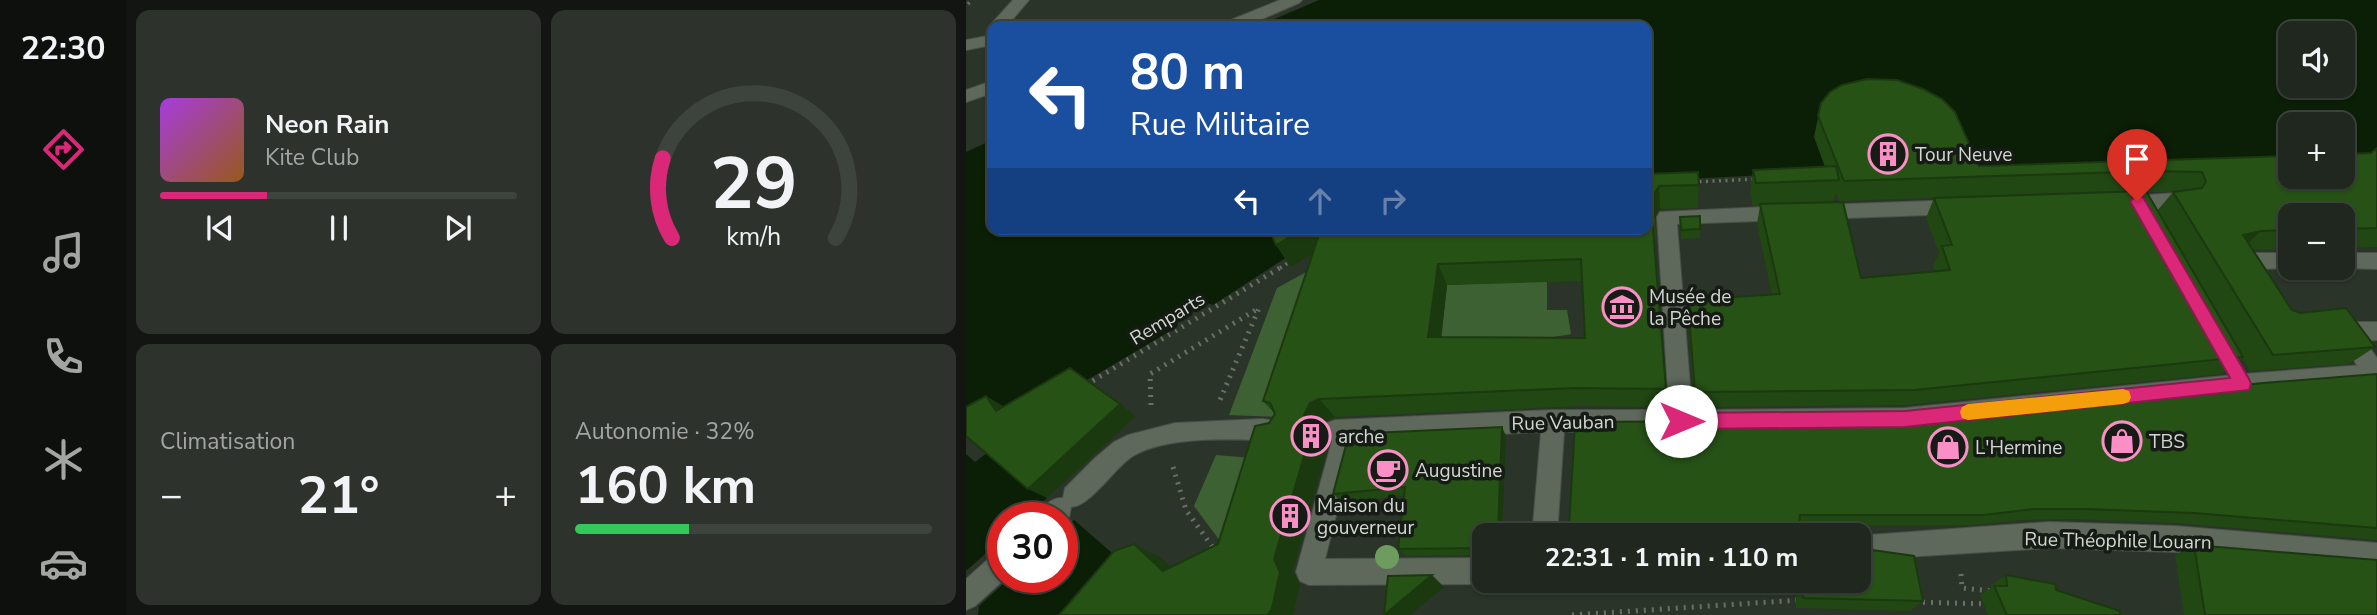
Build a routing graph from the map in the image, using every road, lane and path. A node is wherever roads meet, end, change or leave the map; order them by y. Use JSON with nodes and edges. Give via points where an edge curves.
{"nodes":[{"id":1,"x":972,"y":0,"type":"edge"},
{"id":2,"x":1021,"y":0,"type":"edge"},
{"id":3,"x":1294,"y":0,"type":"edge"},
{"id":4,"x":968,"y":4,"type":"dead end"},
{"id":5,"x":1004,"y":21,"type":"edge"},
{"id":6,"x":1244,"y":21,"type":"edge"},
{"id":7,"x":987,"y":37,"type":"edge"},
{"id":8,"x":966,"y":45,"type":"edge"},
{"id":9,"x":987,"y":89,"type":"edge"},
{"id":10,"x":966,"y":96,"type":"edge"},
{"id":11,"x":1758,"y":178,"type":"edge"},
{"id":12,"x":1689,"y":182,"type":"edge"},
{"id":13,"x":2177,"y":200,"type":"edge"},
{"id":14,"x":2137,"y":201,"type":"junction"},
{"id":15,"x":2114,"y":202,"type":"edge"},
{"id":16,"x":1982,"y":206,"type":"edge"},
{"id":17,"x":2151,"y":224,"type":"edge"},
{"id":18,"x":1301,"y":257,"type":"edge"},
{"id":19,"x":2278,"y":261,"type":"edge"},
{"id":20,"x":2355,"y":261,"type":"edge"},
{"id":21,"x":2377,"y":261,"type":"edge"},
{"id":22,"x":2255,"y":284,"type":"edge"},
{"id":23,"x":2333,"y":312,"type":"edge"},
{"id":24,"x":2377,"y":331,"type":"edge"},
{"id":25,"x":2348,"y":332,"type":"junction"},
{"id":26,"x":2230,"y":362,"type":"edge"},
{"id":27,"x":2376,"y":374,"type":"edge"},
{"id":28,"x":2243,"y":384,"type":"junction"},
{"id":29,"x":1074,"y":392,"type":"edge"},
{"id":30,"x":1553,"y":421,"type":"junction"},
{"id":31,"x":1681,"y":421,"type":"junction"},
{"id":32,"x":1208,"y":429,"type":"junction"},
{"id":33,"x":1278,"y":430,"type":"edge"},
{"id":34,"x":1163,"y":436,"type":"junction"},
{"id":35,"x":1124,"y":449,"type":"junction"},
{"id":36,"x":1068,"y":502,"type":"edge"},
{"id":37,"x":1545,"y":523,"type":"edge"},
{"id":38,"x":1871,"y":546,"type":"edge"},
{"id":39,"x":1219,"y":555,"type":"edge"},
{"id":40,"x":2377,"y":556,"type":"edge"},
{"id":41,"x":1472,"y":571,"type":"edge"},
{"id":42,"x":987,"y":578,"type":"edge"},
{"id":43,"x":1962,"y":588,"type":"dead end"},
{"id":44,"x":2003,"y":593,"type":"edge"},
{"id":45,"x":966,"y":597,"type":"edge"},
{"id":46,"x":1811,"y":599,"type":"edge"},
{"id":47,"x":1903,"y":602,"type":"edge"},
{"id":48,"x":1994,"y":605,"type":"edge"},
{"id":49,"x":1572,"y":615,"type":"edge"}],
"edges":[{"from":1,"to":4,"type":"path"},
{"from":2,"to":5,"type":"street"},
{"from":3,"to":6,"type":"street"},
{"from":7,"to":8,"type":"street"},
{"from":9,"to":10,"type":"street"},
{"from":11,"to":12,"type":"path"},
{"from":13,"to":14,"type":"street"},
{"from":14,"to":15,"type":"street"},
{"from":14,"to":17,"type":"street"},
{"from":16,"to":31,"type":"street","via":[[1667,217]]},
{"from":18,"to":29,"type":"path","name":"Remparts"},
{"from":19,"to":22,"type":"street","via":[[2241,261]]},
{"from":20,"to":21,"type":"street"},
{"from":23,"to":25,"type":"street"},
{"from":24,"to":25,"type":"street"},
{"from":25,"to":27,"type":"street"},
{"from":26,"to":28,"type":"street"},
{"from":27,"to":28,"type":"street","name":"Rue Vauban"},
{"from":28,"to":31,"type":"street","name":"Rue Vauban","via":[[1905,419]]},
{"from":30,"to":31,"type":"street","name":"Rue Vauban"},
{"from":30,"to":37,"type":"street"},
{"from":30,"to":41,"type":"street","name":"Rue Vauban","via":[[1341,431],[1309,572]]},
{"from":32,"to":33,"type":"street"},
{"from":32,"to":34,"type":"street"},
{"from":32,"to":35,"type":"path","via":[[1259,308],[1150,374],[1152,410]]},
{"from":34,"to":35,"type":"street"},
{"from":34,"to":39,"type":"path","via":[[1186,510]]},
{"from":35,"to":36,"type":"street"},
{"from":38,"to":40,"type":"street","name":"Rue Théophile Louarn","via":[[2049,536],[2175,539]]},
{"from":42,"to":45,"type":"street"},
{"from":43,"to":44,"type":"path"},
{"from":46,"to":49,"type":"path"},
{"from":47,"to":48,"type":"path"}]}
